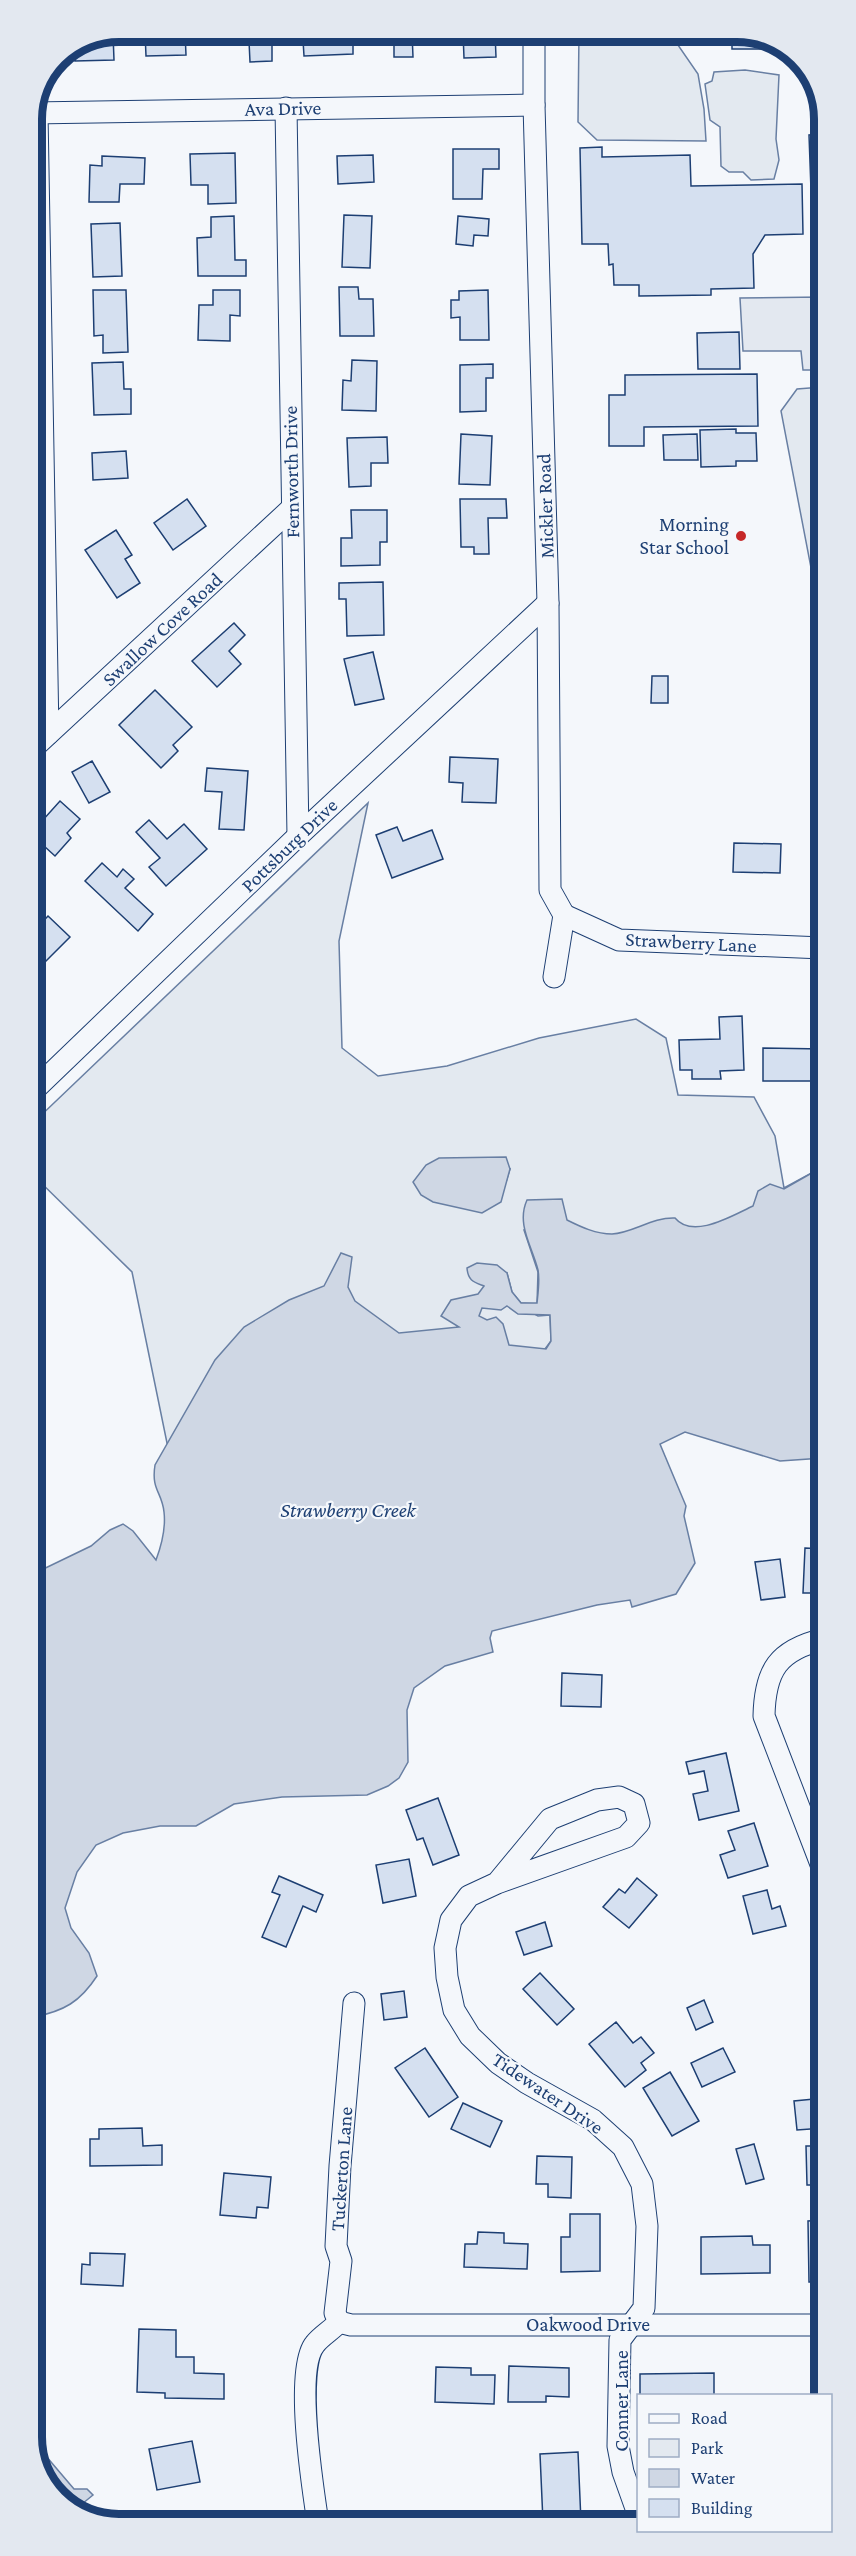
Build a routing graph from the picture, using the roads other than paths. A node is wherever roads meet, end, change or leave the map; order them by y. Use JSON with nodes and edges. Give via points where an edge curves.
{"nodes":[{"id":1,"x":534,"y":42,"type":"edge"},
{"id":2,"x":534,"y":105,"type":"junction"},
{"id":3,"x":286,"y":108,"type":"junction"},
{"id":4,"x":42,"y":113,"type":"edge"},
{"id":5,"x":42,"y":468,"type":"edge"},
{"id":6,"x":291,"y":509,"type":"junction"},
{"id":7,"x":548,"y":603,"type":"junction"},
{"id":8,"x":48,"y":734,"type":"junction"},
{"id":9,"x":42,"y":740,"type":"edge"},
{"id":10,"x":297,"y":836,"type":"junction"},
{"id":11,"x":564,"y":915,"type":"junction"},
{"id":12,"x":814,"y":948,"type":"edge"},
{"id":13,"x":554,"y":977,"type":"dead end"},
{"id":14,"x":42,"y":1082,"type":"edge"},
{"id":15,"x":814,"y":1641,"type":"edge"},
{"id":16,"x":814,"y":1846,"type":"edge"},
{"id":17,"x":497,"y":1883,"type":"junction"},
{"id":18,"x":354,"y":2002,"type":"dead end"},
{"id":19,"x":345,"y":2324,"type":"junction"},
{"id":20,"x":631,"y":2324,"type":"junction"},
{"id":21,"x":814,"y":2325,"type":"edge"},
{"id":22,"x":637,"y":2509,"type":"edge"},
{"id":23,"x":317,"y":2514,"type":"edge"}],
"edges":[{"from":1,"to":2,"type":"street","name":"Mickler Road"},
{"from":2,"to":3,"type":"street","name":"Ava Drive"},
{"from":2,"to":7,"type":"street","name":"Mickler Road"},
{"from":3,"to":4,"type":"street","name":"Ava Drive"},
{"from":3,"to":6,"type":"street","name":"Fernworth Drive"},
{"from":5,"to":8,"type":"street"},
{"from":6,"to":8,"type":"street","name":"Swallow Cove Road"},
{"from":6,"to":10,"type":"street","name":"Fernworth Drive"},
{"from":7,"to":10,"type":"street","name":"Pottsburg Drive"},
{"from":7,"to":11,"type":"street","name":"Mickler Road","via":[[549,890]]},
{"from":8,"to":9,"type":"street","name":"Swallow Cove Road"},
{"from":10,"to":14,"type":"street","name":"Pottsburg Drive"},
{"from":11,"to":12,"type":"street","name":"Strawberry Lane","via":[[619,940]]},
{"from":11,"to":13,"type":"street"},
{"from":15,"to":16,"type":"street","via":[[785,1654],[774,1667],[765,1690],[764,1716]]},
{"from":17,"to":17,"type":"street","name":"Tidewater Drive","via":[[626,1837],[639,1823],[634,1804],[619,1797],[597,1800],[550,1819]]},
{"from":17,"to":20,"type":"street","name":"Tidewater Drive","via":[[469,1896],[451,1920],[445,1948],[454,2010],[470,2036],[498,2062],[593,2120],[623,2147],[642,2184],[647,2226],[645,2308]]},
{"from":18,"to":19,"type":"street","name":"Tuckerton Lane","via":[[336,2246],[342,2261],[335,2313]]},
{"from":19,"to":20,"type":"street","name":"Oakwood Drive"},
{"from":19,"to":23,"type":"street","via":[[314,2345],[306,2382],[309,2456]]},
{"from":20,"to":21,"type":"street","name":"Oakwood Drive"},
{"from":20,"to":22,"type":"street","name":"Conner Lane","via":[[620,2340],[618,2446]]}]}
